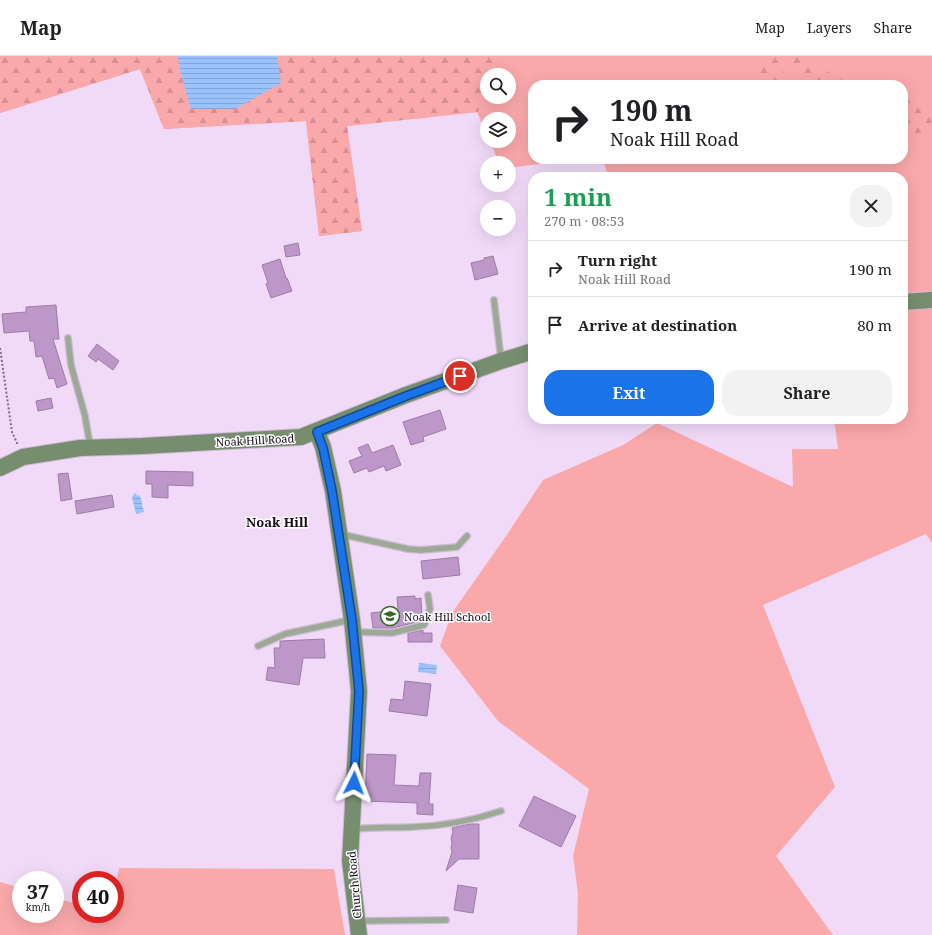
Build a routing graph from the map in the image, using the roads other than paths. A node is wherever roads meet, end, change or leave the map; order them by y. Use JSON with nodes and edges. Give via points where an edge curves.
{"nodes":[{"id":1,"x":494,"y":300,"type":"dead end"},
{"id":2,"x":932,"y":300,"type":"edge"},
{"id":3,"x":908,"y":302,"type":"edge"},
{"id":4,"x":68,"y":338,"type":"dead end"},
{"id":5,"x":528,"y":353,"type":"edge"},
{"id":6,"x":501,"y":361,"type":"junction"},
{"id":7,"x":317,"y":432,"type":"junction"},
{"id":8,"x":90,"y":448,"type":"junction"},
{"id":9,"x":11,"y":463,"type":"edge"},
{"id":10,"x":339,"y":533,"type":"junction"},
{"id":11,"x":467,"y":536,"type":"dead end"},
{"id":12,"x":428,"y":595,"type":"dead end"},
{"id":13,"x":353,"y":626,"type":"junction"},
{"id":14,"x":258,"y":646,"type":"dead end"},
{"id":15,"x":501,"y":812,"type":"dead end"},
{"id":16,"x":351,"y":829,"type":"junction"},
{"id":17,"x":446,"y":920,"type":"dead end"},
{"id":18,"x":358,"y":928,"type":"edge"}],
"edges":[{"from":1,"to":6,"type":"lane"},
{"from":2,"to":3,"type":"street"},
{"from":4,"to":8,"type":"lane","via":[[71,365],[85,416]]},
{"from":5,"to":6,"type":"street","name":"Noak Hill Road"},
{"from":6,"to":7,"type":"street","name":"Noak Hill Road"},
{"from":7,"to":8,"type":"street","name":"Noak Hill Road","via":[[301,438]]},
{"from":7,"to":10,"type":"street","name":"Church Road","via":[[323,448]]},
{"from":8,"to":9,"type":"street","name":"Noak Hill Road"},
{"from":10,"to":11,"type":"lane","via":[[422,550],[457,546]]},
{"from":10,"to":13,"type":"street","name":"Church Road"},
{"from":12,"to":13,"type":"lane","via":[[430,609],[424,625],[392,633]]},
{"from":13,"to":14,"type":"lane","via":[[285,634]]},
{"from":13,"to":16,"type":"street","name":"Church Road","via":[[359,691]]},
{"from":15,"to":16,"type":"lane","via":[[445,825]]},
{"from":16,"to":18,"type":"street","name":"Church Road","via":[[350,861]]},
{"from":17,"to":18,"type":"lane"}]}
